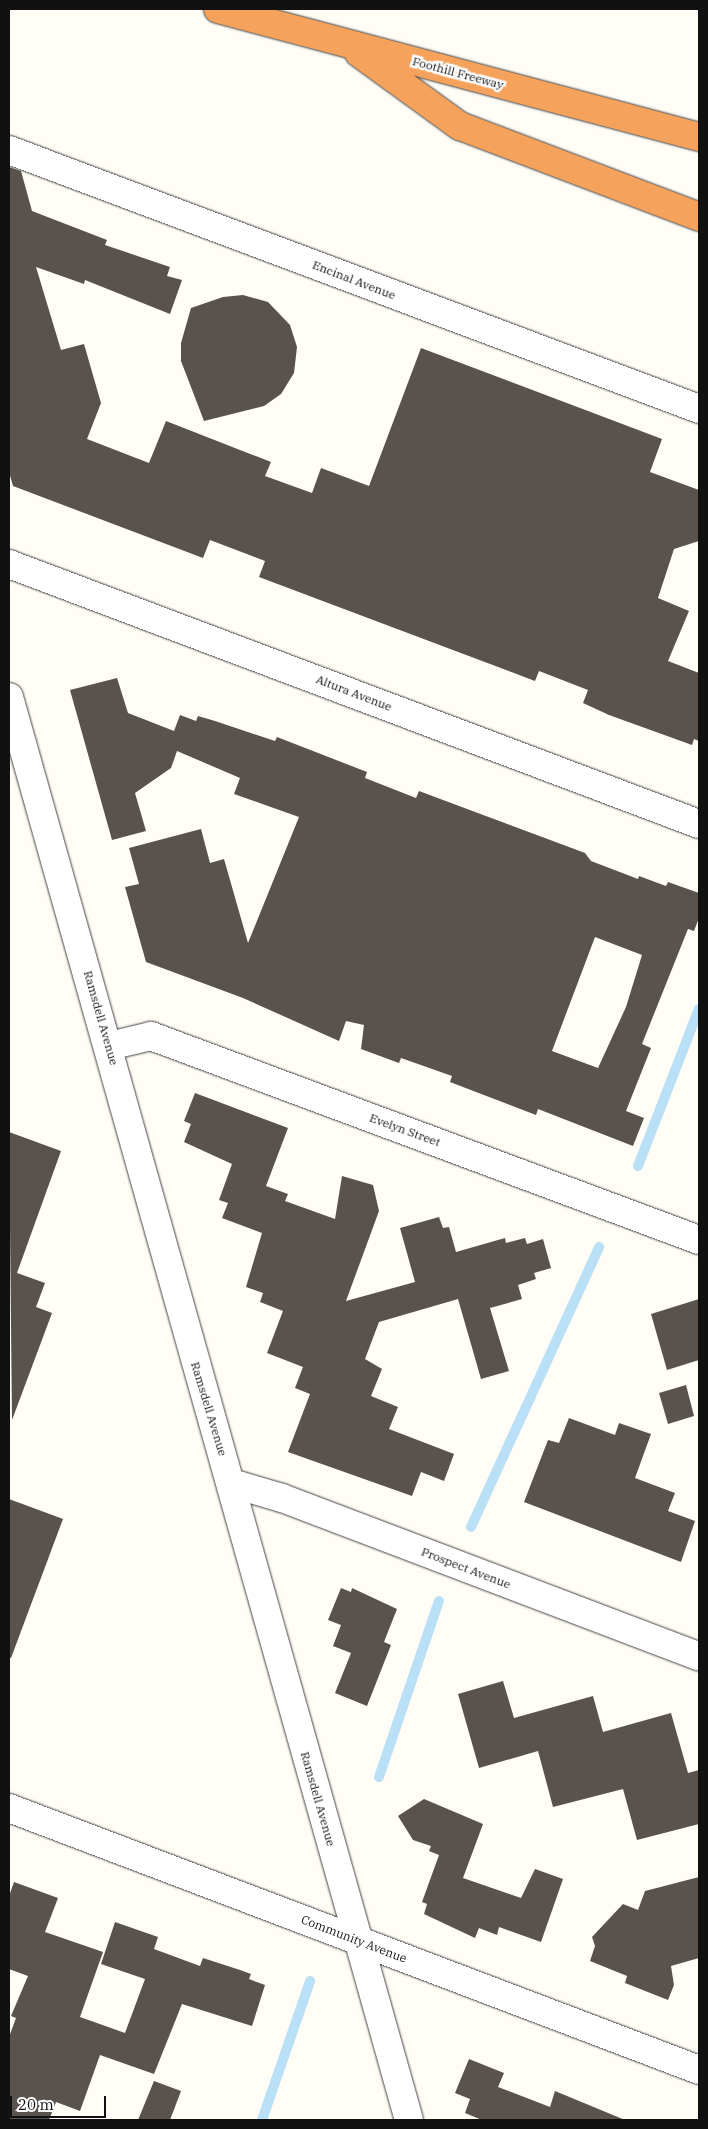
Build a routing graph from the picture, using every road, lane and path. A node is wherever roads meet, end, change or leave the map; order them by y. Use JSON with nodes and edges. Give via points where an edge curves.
{"nodes":[{"id":1,"x":218,"y":9,"type":"edge"},
{"id":2,"x":346,"y":43,"type":"junction"},
{"id":3,"x":699,"y":137,"type":"edge"},
{"id":4,"x":9,"y":150,"type":"edge"},
{"id":5,"x":699,"y":217,"type":"edge"},
{"id":6,"x":699,"y":409,"type":"edge"},
{"id":7,"x":9,"y":564,"type":"edge"},
{"id":8,"x":9,"y":697,"type":"edge"},
{"id":9,"x":699,"y":824,"type":"edge"},
{"id":10,"x":109,"y":1046,"type":"junction"},
{"id":11,"x":699,"y":1240,"type":"edge"},
{"id":12,"x":231,"y":1483,"type":"junction"},
{"id":13,"x":699,"y":1656,"type":"edge"},
{"id":14,"x":9,"y":1808,"type":"edge"},
{"id":15,"x":360,"y":1941,"type":"junction"},
{"id":16,"x":699,"y":2070,"type":"edge"},
{"id":17,"x":410,"y":2120,"type":"edge"}],
"edges":[{"from":1,"to":2,"type":"highway","name":"Foothill Freeway"},
{"from":2,"to":3,"type":"highway","name":"Foothill Freeway"},
{"from":2,"to":5,"type":"highway","via":[[460,126]]},
{"from":4,"to":6,"type":"street","name":"Encinal Avenue"},
{"from":7,"to":9,"type":"street","name":"Altura Avenue"},
{"from":8,"to":10,"type":"street","name":"Ramsdell Avenue"},
{"from":10,"to":11,"type":"street","name":"Evelyn Street","via":[[151,1036]]},
{"from":10,"to":12,"type":"street","name":"Ramsdell Avenue"},
{"from":12,"to":13,"type":"street","name":"Prospect Avenue","via":[[282,1498]]},
{"from":12,"to":15,"type":"street","name":"Ramsdell Avenue","via":[[276,1653]]},
{"from":14,"to":15,"type":"street","name":"Community Avenue"},
{"from":15,"to":16,"type":"street","name":"Community Avenue"},
{"from":15,"to":17,"type":"street","name":"Ramsdell Avenue"}]}
